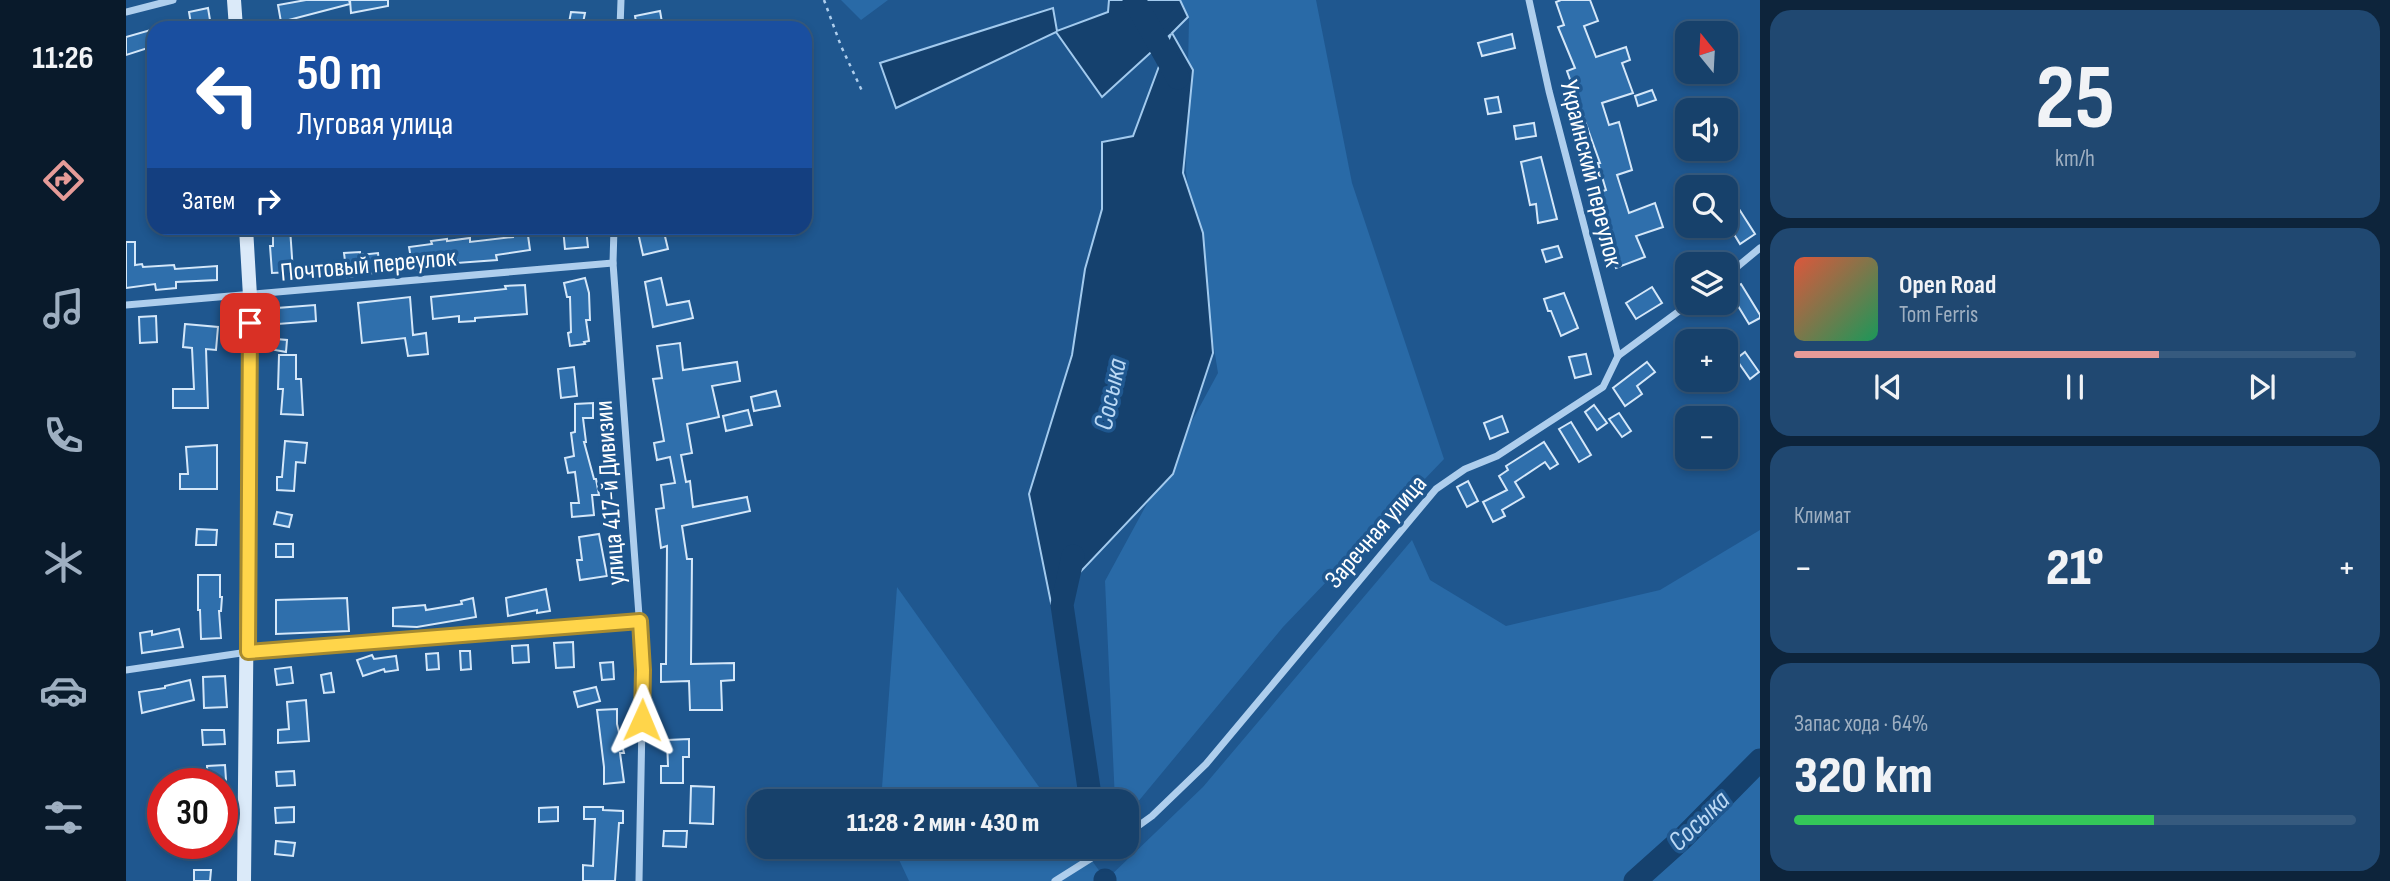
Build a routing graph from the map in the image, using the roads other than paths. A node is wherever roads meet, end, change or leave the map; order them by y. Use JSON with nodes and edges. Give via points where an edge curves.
{"nodes":[{"id":1,"x":173,"y":0,"type":"edge"},
{"id":2,"x":234,"y":0,"type":"edge"},
{"id":3,"x":621,"y":0,"type":"edge"},
{"id":4,"x":1529,"y":0,"type":"edge"},
{"id":5,"x":126,"y":12,"type":"edge"},
{"id":6,"x":236,"y":21,"type":"edge"},
{"id":7,"x":620,"y":21,"type":"edge"},
{"id":8,"x":247,"y":235,"type":"edge"},
{"id":9,"x":614,"y":235,"type":"edge"},
{"id":10,"x":1760,"y":248,"type":"edge"},
{"id":11,"x":613,"y":262,"type":"junction"},
{"id":12,"x":1738,"y":266,"type":"edge"},
{"id":13,"x":250,"y":296,"type":"junction"},
{"id":14,"x":126,"y":305,"type":"edge"},
{"id":15,"x":1675,"y":314,"type":"edge"},
{"id":16,"x":1618,"y":356,"type":"junction"},
{"id":17,"x":640,"y":621,"type":"junction"},
{"id":18,"x":248,"y":652,"type":"junction"},
{"id":19,"x":126,"y":670,"type":"edge"},
{"id":20,"x":1139,"y":825,"type":"edge"},
{"id":21,"x":1090,"y":859,"type":"edge"},
{"id":22,"x":244,"y":881,"type":"edge"},
{"id":23,"x":639,"y":881,"type":"edge"},
{"id":24,"x":1055,"y":881,"type":"edge"}],
"edges":[{"from":1,"to":5,"type":"street"},
{"from":2,"to":6,"type":"street"},
{"from":3,"to":7,"type":"street"},
{"from":4,"to":16,"type":"street","name":"Украинский переулок"},
{"from":8,"to":13,"type":"street"},
{"from":9,"to":11,"type":"street","name":"улица 417-й Дивизии"},
{"from":10,"to":12,"type":"street"},
{"from":11,"to":13,"type":"street","name":"Почтовый переулок"},
{"from":11,"to":17,"type":"street","name":"улица 417-й Дивизии"},
{"from":13,"to":14,"type":"street","name":"Почтовый переулок"},
{"from":13,"to":18,"type":"street"},
{"from":15,"to":16,"type":"street","name":"Заречная улица"},
{"from":16,"to":20,"type":"street","name":"Заречная улица","via":[[1603,387],[1497,456],[1465,469],[1436,489],[1206,764]]},
{"from":17,"to":18,"type":"street"},
{"from":17,"to":23,"type":"street","name":"улица 417-й Дивизии"},
{"from":18,"to":19,"type":"street"},
{"from":18,"to":22,"type":"street"},
{"from":21,"to":24,"type":"street"}]}
